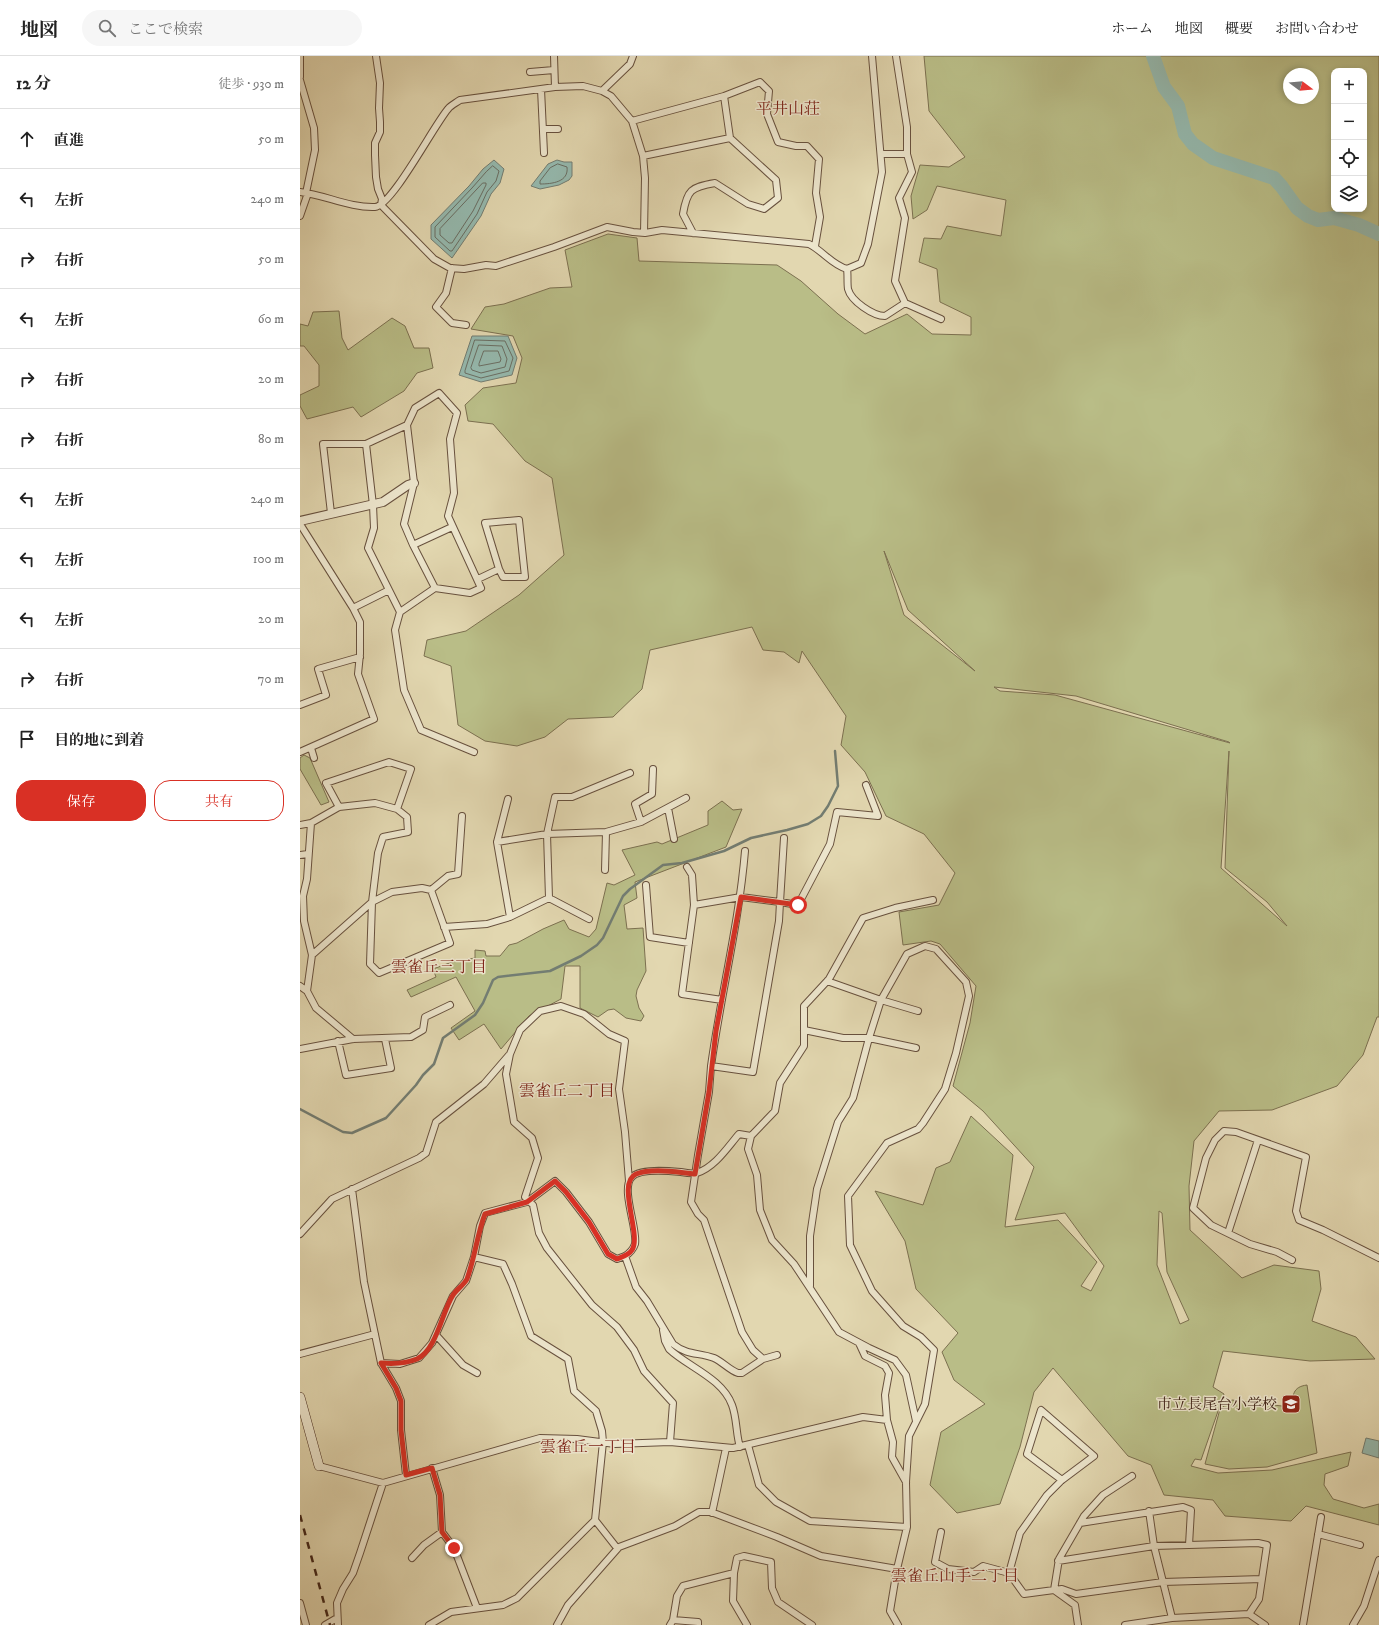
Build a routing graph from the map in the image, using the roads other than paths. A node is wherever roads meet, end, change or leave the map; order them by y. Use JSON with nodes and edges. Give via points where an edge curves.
{"nodes":[{"id":1,"x":300,"y":56,"type":"edge"},
{"id":2,"x":376,"y":56,"type":"edge"},
{"id":3,"x":554,"y":56,"type":"edge"},
{"id":4,"x":633,"y":56,"type":"edge"},
{"id":5,"x":872,"y":56,"type":"edge"},
{"id":6,"x":896,"y":56,"type":"edge"},
{"id":7,"x":554,"y":70,"type":"junction"},
{"id":8,"x":530,"y":72,"type":"dead end"},
{"id":9,"x":300,"y":77,"type":"edge"},
{"id":10,"x":300,"y":80,"type":"edge"},
{"id":11,"x":555,"y":87,"type":"junction"},
{"id":12,"x":541,"y":89,"type":"junction"},
{"id":13,"x":602,"y":91,"type":"junction"},
{"id":14,"x":724,"y":96,"type":"junction"},
{"id":15,"x":632,"y":121,"type":"junction"},
{"id":16,"x":543,"y":129,"type":"junction"},
{"id":17,"x":558,"y":129,"type":"dead end"},
{"id":18,"x":730,"y":138,"type":"junction"},
{"id":19,"x":544,"y":153,"type":"dead end"},
{"id":20,"x":881,"y":154,"type":"junction"},
{"id":21,"x":907,"y":154,"type":"junction"},
{"id":22,"x":643,"y":156,"type":"junction"},
{"id":23,"x":305,"y":193,"type":"edge"},
{"id":24,"x":381,"y":205,"type":"junction"},
{"id":25,"x":300,"y":216,"type":"edge"},
{"id":26,"x":644,"y":233,"type":"junction"},
{"id":27,"x":693,"y":233,"type":"junction"},
{"id":28,"x":815,"y":246,"type":"junction"},
{"id":29,"x":452,"y":268,"type":"junction"},
{"id":30,"x":847,"y":269,"type":"junction"},
{"id":31,"x":905,"y":303,"type":"junction"},
{"id":32,"x":941,"y":319,"type":"dead end"},
{"id":33,"x":466,"y":325,"type":"dead end"},
{"id":34,"x":407,"y":425,"type":"junction"},
{"id":35,"x":366,"y":444,"type":"junction"},
{"id":36,"x":414,"y":483,"type":"junction"},
{"id":37,"x":373,"y":505,"type":"junction"},
{"id":38,"x":331,"y":513,"type":"junction"},
{"id":39,"x":300,"y":521,"type":"edge"},
{"id":40,"x":300,"y":524,"type":"edge"},
{"id":41,"x":452,"y":527,"type":"junction"},
{"id":42,"x":413,"y":545,"type":"junction"},
{"id":43,"x":499,"y":569,"type":"junction"},
{"id":44,"x":478,"y":579,"type":"junction"},
{"id":45,"x":434,"y":588,"type":"junction"},
{"id":46,"x":389,"y":590,"type":"junction"},
{"id":47,"x":353,"y":608,"type":"junction"},
{"id":48,"x":400,"y":612,"type":"junction"},
{"id":49,"x":360,"y":658,"type":"junction"},
{"id":50,"x":300,"y":704,"type":"edge"},
{"id":51,"x":311,"y":748,"type":"junction"},
{"id":52,"x":300,"y":752,"type":"edge"},
{"id":53,"x":474,"y":752,"type":"dead end"},
{"id":54,"x":314,"y":758,"type":"dead end"},
{"id":55,"x":653,"y":769,"type":"dead end"},
{"id":56,"x":630,"y":773,"type":"dead end"},
{"id":57,"x":866,"y":785,"type":"dead end"},
{"id":58,"x":686,"y":798,"type":"dead end"},
{"id":59,"x":508,"y":799,"type":"dead end"},
{"id":60,"x":339,"y":807,"type":"junction"},
{"id":61,"x":668,"y":808,"type":"junction"},
{"id":62,"x":397,"y":809,"type":"junction"},
{"id":63,"x":462,"y":816,"type":"dead end"},
{"id":64,"x":311,"y":822,"type":"junction"},
{"id":65,"x":641,"y":822,"type":"junction"},
{"id":66,"x":300,"y":825,"type":"edge"},
{"id":67,"x":606,"y":832,"type":"junction"},
{"id":68,"x":547,"y":834,"type":"junction"},
{"id":69,"x":784,"y":838,"type":"dead end"},
{"id":70,"x":674,"y":839,"type":"dead end"},
{"id":71,"x":497,"y":842,"type":"junction"},
{"id":72,"x":745,"y":851,"type":"dead end"},
{"id":73,"x":308,"y":854,"type":"junction"},
{"id":74,"x":300,"y":856,"type":"edge"},
{"id":75,"x":687,"y":867,"type":"dead end"},
{"id":76,"x":605,"y":870,"type":"dead end"},
{"id":77,"x":646,"y":885,"type":"dead end"},
{"id":78,"x":431,"y":890,"type":"junction"},
{"id":79,"x":741,"y":897,"type":"junction"},
{"id":80,"x":549,"y":898,"type":"junction"},
{"id":81,"x":933,"y":900,"type":"dead end"},
{"id":82,"x":372,"y":902,"type":"junction"},
{"id":83,"x":780,"y":902,"type":"junction"},
{"id":84,"x":694,"y":905,"type":"junction"},
{"id":85,"x":510,"y":917,"type":"junction"},
{"id":86,"x":589,"y":919,"type":"dead end"},
{"id":87,"x":444,"y":927,"type":"junction"},
{"id":88,"x":689,"y":943,"type":"junction"},
{"id":89,"x":312,"y":956,"type":"junction"},
{"id":90,"x":827,"y":981,"type":"junction"},
{"id":91,"x":300,"y":986,"type":"edge"},
{"id":92,"x":307,"y":991,"type":"junction"},
{"id":93,"x":722,"y":1000,"type":"junction"},
{"id":94,"x":881,"y":1000,"type":"junction"},
{"id":95,"x":450,"y":1005,"type":"dead end"},
{"id":96,"x":918,"y":1011,"type":"dead end"},
{"id":97,"x":804,"y":1030,"type":"junction"},
{"id":98,"x":869,"y":1038,"type":"junction"},
{"id":99,"x":353,"y":1039,"type":"junction"},
{"id":100,"x":385,"y":1039,"type":"junction"},
{"id":101,"x":338,"y":1041,"type":"junction"},
{"id":102,"x":916,"y":1048,"type":"dead end"},
{"id":103,"x":300,"y":1049,"type":"edge"},
{"id":104,"x":510,"y":1054,"type":"junction"},
{"id":105,"x":711,"y":1066,"type":"junction"},
{"id":106,"x":751,"y":1136,"type":"junction"},
{"id":107,"x":1258,"y":1140,"type":"junction"},
{"id":108,"x":695,"y":1174,"type":"junction"},
{"id":109,"x":629,"y":1181,"type":"junction"},
{"id":110,"x":352,"y":1189,"type":"junction"},
{"id":111,"x":529,"y":1201,"type":"junction"},
{"id":112,"x":1228,"y":1233,"type":"junction"},
{"id":113,"x":300,"y":1234,"type":"edge"},
{"id":114,"x":625,"y":1256,"type":"junction"},
{"id":115,"x":474,"y":1257,"type":"junction"},
{"id":116,"x":1379,"y":1258,"type":"edge"},
{"id":117,"x":1292,"y":1260,"type":"dead end"},
{"id":118,"x":810,"y":1286,"type":"junction"},
{"id":119,"x":663,"y":1328,"type":"junction"},
{"id":120,"x":375,"y":1334,"type":"junction"},
{"id":121,"x":436,"y":1335,"type":"junction"},
{"id":122,"x":859,"y":1343,"type":"junction"},
{"id":123,"x":300,"y":1354,"type":"edge"},
{"id":124,"x":777,"y":1355,"type":"dead end"},
{"id":125,"x":762,"y":1360,"type":"junction"},
{"id":126,"x":381,"y":1363,"type":"junction"},
{"id":127,"x":476,"y":1373,"type":"dead end"},
{"id":128,"x":300,"y":1398,"type":"edge"},
{"id":129,"x":887,"y":1420,"type":"junction"},
{"id":130,"x":916,"y":1421,"type":"junction"},
{"id":131,"x":603,"y":1442,"type":"junction"},
{"id":132,"x":670,"y":1442,"type":"junction"},
{"id":133,"x":748,"y":1445,"type":"junction"},
{"id":134,"x":740,"y":1447,"type":"junction"},
{"id":135,"x":726,"y":1448,"type":"junction"},
{"id":136,"x":319,"y":1466,"type":"joint"},
{"id":137,"x":432,"y":1468,"type":"junction"},
{"id":138,"x":406,"y":1475,"type":"junction"},
{"id":139,"x":1132,"y":1476,"type":"dead end"},
{"id":140,"x":1062,"y":1480,"type":"junction"},
{"id":141,"x":906,"y":1482,"type":"junction"},
{"id":142,"x":383,"y":1483,"type":"junction"},
{"id":143,"x":1149,"y":1511,"type":"junction"},
{"id":144,"x":712,"y":1513,"type":"junction"},
{"id":145,"x":1321,"y":1517,"type":"dead end"},
{"id":146,"x":595,"y":1520,"type":"junction"},
{"id":147,"x":1080,"y":1523,"type":"junction"},
{"id":148,"x":907,"y":1527,"type":"junction"},
{"id":149,"x":442,"y":1532,"type":"junction"},
{"id":150,"x":941,"y":1532,"type":"dead end"},
{"id":151,"x":1318,"y":1534,"type":"junction"},
{"id":152,"x":1189,"y":1545,"type":"junction"},
{"id":153,"x":1360,"y":1545,"type":"dead end"},
{"id":154,"x":1154,"y":1546,"type":"junction"},
{"id":155,"x":617,"y":1548,"type":"junction"},
{"id":156,"x":412,"y":1558,"type":"dead end"},
{"id":157,"x":1379,"y":1560,"type":"edge"},
{"id":158,"x":1058,"y":1561,"type":"junction"},
{"id":159,"x":897,"y":1569,"type":"junction"},
{"id":160,"x":1009,"y":1573,"type":"junction"},
{"id":161,"x":734,"y":1574,"type":"junction"},
{"id":162,"x":1262,"y":1579,"type":"junction"},
{"id":163,"x":1163,"y":1582,"type":"junction"},
{"id":164,"x":1054,"y":1590,"type":"junction"},
{"id":165,"x":300,"y":1603,"type":"edge"},
{"id":166,"x":477,"y":1608,"type":"junction"},
{"id":167,"x":1249,"y":1614,"type":"junction"},
{"id":168,"x":337,"y":1618,"type":"junction"},
{"id":169,"x":1172,"y":1618,"type":"junction"},
{"id":170,"x":672,"y":1623,"type":"edge"},
{"id":171,"x":1149,"y":1623,"type":"edge"},
{"id":172,"x":306,"y":1625,"type":"edge"},
{"id":173,"x":325,"y":1625,"type":"edge"},
{"id":174,"x":338,"y":1625,"type":"edge"},
{"id":175,"x":429,"y":1625,"type":"edge"},
{"id":176,"x":557,"y":1625,"type":"edge"},
{"id":177,"x":698,"y":1625,"type":"edge"},
{"id":178,"x":746,"y":1625,"type":"edge"},
{"id":179,"x":812,"y":1625,"type":"edge"},
{"id":180,"x":898,"y":1625,"type":"edge"},
{"id":181,"x":1078,"y":1625,"type":"edge"},
{"id":182,"x":1125,"y":1625,"type":"edge"},
{"id":183,"x":1265,"y":1625,"type":"edge"},
{"id":184,"x":1303,"y":1625,"type":"edge"},
{"id":185,"x":1353,"y":1625,"type":"edge"}],
"edges":[{"from":1,"to":9,"type":"street"},
{"from":2,"to":24,"type":"street","via":[[380,83],[380,132],[375,143],[375,155]]},
{"from":3,"to":7,"type":"street"},
{"from":4,"to":13,"type":"street","via":[[630,64]]},
{"from":5,"to":20,"type":"street"},
{"from":6,"to":21,"type":"street","via":[[907,127]]},
{"from":7,"to":8,"type":"street"},
{"from":7,"to":11,"type":"street"},
{"from":10,"to":23,"type":"street","via":[[314,128],[315,150]]},
{"from":11,"to":12,"type":"street"},
{"from":11,"to":13,"type":"street","via":[[583,86]]},
{"from":12,"to":16,"type":"street"},
{"from":12,"to":24,"type":"street","via":[[460,100],[452,105],[441,118],[413,164]]},
{"from":13,"to":15,"type":"street","via":[[611,96]]},
{"from":14,"to":15,"type":"street"},
{"from":14,"to":18,"type":"street"},
{"from":14,"to":28,"type":"street","via":[[760,82],[769,91],[767,114],[778,142],[807,146],[819,159],[816,193],[820,217]]},
{"from":15,"to":22,"type":"street"},
{"from":16,"to":17,"type":"street"},
{"from":16,"to":19,"type":"street"},
{"from":18,"to":22,"type":"street"},
{"from":18,"to":27,"type":"street","via":[[776,180],[778,198],[764,209],[748,204],[715,183],[698,186],[686,197],[683,214]]},
{"from":20,"to":21,"type":"street"},
{"from":20,"to":30,"type":"street","via":[[882,172],[868,244],[861,263]]},
{"from":21,"to":31,"type":"street","via":[[912,172],[899,198],[905,218],[895,281]]},
{"from":22,"to":26,"type":"street"},
{"from":23,"to":24,"type":"street","via":[[352,204],[377,207]]},
{"from":23,"to":25,"type":"street"},
{"from":24,"to":29,"type":"street","via":[[434,259]]},
{"from":26,"to":27,"type":"street","via":[[662,230]]},
{"from":26,"to":29,"type":"street","via":[[607,228],[496,266]]},
{"from":27,"to":28,"type":"street"},
{"from":28,"to":30,"type":"street","via":[[833,262]]},
{"from":29,"to":33,"type":"street","via":[[446,294],[436,307],[452,323]]},
{"from":30,"to":31,"type":"street","via":[[851,296],[874,314],[886,316]]},
{"from":31,"to":32,"type":"street"},
{"from":34,"to":35,"type":"street"},
{"from":34,"to":36,"type":"street"},
{"from":34,"to":41,"type":"street","via":[[415,408],[439,393],[457,413],[450,439],[454,493],[448,516]]},
{"from":35,"to":37,"type":"street"},
{"from":35,"to":38,"type":"street","via":[[323,444]]},
{"from":36,"to":37,"type":"street","via":[[383,502]]},
{"from":36,"to":42,"type":"street","via":[[404,524]]},
{"from":37,"to":38,"type":"street"},
{"from":37,"to":46,"type":"street","via":[[374,528],[368,548]]},
{"from":38,"to":39,"type":"street"},
{"from":40,"to":47,"type":"street"},
{"from":41,"to":42,"type":"street"},
{"from":41,"to":44,"type":"street"},
{"from":42,"to":45,"type":"street"},
{"from":43,"to":43,"type":"street","via":[[503,577],[525,576],[519,520],[485,523]]},
{"from":43,"to":44,"type":"street"},
{"from":44,"to":45,"type":"street","via":[[482,588],[470,592]]},
{"from":45,"to":48,"type":"street"},
{"from":46,"to":47,"type":"street"},
{"from":46,"to":48,"type":"street"},
{"from":47,"to":49,"type":"street","via":[[360,622]]},
{"from":48,"to":53,"type":"street","via":[[395,630],[404,690],[421,730]]},
{"from":49,"to":50,"type":"street","via":[[318,668],[326,695]]},
{"from":49,"to":51,"type":"street","via":[[358,674],[374,719]]},
{"from":51,"to":52,"type":"street"},
{"from":51,"to":54,"type":"street"},
{"from":55,"to":65,"type":"street","via":[[652,794],[635,804]]},
{"from":56,"to":68,"type":"street","via":[[572,797],[555,797]]},
{"from":57,"to":83,"type":"street","via":[[878,816],[837,812],[830,844],[798,905]]},
{"from":58,"to":61,"type":"street"},
{"from":59,"to":71,"type":"street"},
{"from":60,"to":62,"type":"street","via":[[375,803]]},
{"from":60,"to":62,"type":"street","via":[[324,781],[389,762],[411,769]]},
{"from":60,"to":64,"type":"street"},
{"from":61,"to":65,"type":"street"},
{"from":61,"to":70,"type":"street"},
{"from":62,"to":82,"type":"street","via":[[407,817],[408,832],[383,837],[378,852]]},
{"from":63,"to":78,"type":"street","via":[[458,874],[448,876]]},
{"from":64,"to":66,"type":"street"},
{"from":64,"to":73,"type":"street"},
{"from":65,"to":67,"type":"street"},
{"from":67,"to":68,"type":"street"},
{"from":67,"to":76,"type":"street"},
{"from":68,"to":71,"type":"street"},
{"from":68,"to":80,"type":"street"},
{"from":69,"to":83,"type":"street"},
{"from":71,"to":85,"type":"street"},
{"from":72,"to":79,"type":"street"},
{"from":73,"to":74,"type":"street"},
{"from":73,"to":89,"type":"street","via":[[307,880],[303,896],[304,921]]},
{"from":75,"to":84,"type":"street","via":[[692,875]]},
{"from":77,"to":88,"type":"street","via":[[650,937]]},
{"from":78,"to":82,"type":"street","via":[[422,888],[392,892]]},
{"from":78,"to":87,"type":"street"},
{"from":79,"to":83,"type":"street"},
{"from":79,"to":84,"type":"street"},
{"from":79,"to":93,"type":"street"},
{"from":80,"to":85,"type":"street"},
{"from":80,"to":86,"type":"street"},
{"from":81,"to":90,"type":"street","via":[[863,918]]},
{"from":82,"to":87,"type":"street","via":[[370,964],[379,973],[450,943]]},
{"from":82,"to":89,"type":"street"},
{"from":83,"to":105,"type":"street","via":[[778,928],[753,1072]]},
{"from":84,"to":88,"type":"street"},
{"from":85,"to":87,"type":"street","via":[[487,924]]},
{"from":88,"to":93,"type":"street","via":[[682,994]]},
{"from":89,"to":92,"type":"street"},
{"from":90,"to":94,"type":"street"},
{"from":90,"to":97,"type":"street","via":[[804,1006]]},
{"from":91,"to":92,"type":"street"},
{"from":92,"to":99,"type":"street","via":[[316,1008]]},
{"from":93,"to":105,"type":"street"},
{"from":94,"to":96,"type":"street"},
{"from":94,"to":98,"type":"street"},
{"from":94,"to":130,"type":"street","via":[[907,954],[925,946],[936,949],[966,982],[969,996],[945,1089],[918,1129],[887,1143],[848,1196],[850,1245],[872,1291],[903,1326],[921,1337],[934,1350],[925,1404]]},
{"from":95,"to":100,"type":"street","via":[[425,1017],[423,1030],[411,1037]]},
{"from":97,"to":98,"type":"street","via":[[843,1038]]},
{"from":97,"to":106,"type":"street","via":[[804,1046],[780,1083],[775,1111]]},
{"from":98,"to":102,"type":"street"},
{"from":98,"to":118,"type":"street","via":[[853,1098],[838,1122],[817,1189],[810,1236]]},
{"from":99,"to":100,"type":"street"},
{"from":99,"to":101,"type":"street"},
{"from":100,"to":101,"type":"street","via":[[391,1068],[346,1075]]},
{"from":101,"to":103,"type":"street"},
{"from":104,"to":109,"type":"street","via":[[520,1030],[540,1011],[561,1006],[584,1014],[609,1034],[625,1041],[620,1089]]},
{"from":104,"to":110,"type":"street","via":[[484,1084],[436,1122],[426,1153]]},
{"from":104,"to":111,"type":"street","via":[[506,1074],[514,1122],[532,1138],[538,1158],[525,1197]]},
{"from":105,"to":108,"type":"street"},
{"from":106,"to":108,"type":"street","via":[[739,1134],[709,1167]]},
{"from":106,"to":118,"type":"street","via":[[748,1149],[757,1174],[760,1210],[772,1240]]},
{"from":107,"to":112,"type":"street"},
{"from":107,"to":112,"type":"street","via":[[1236,1132],[1224,1131],[1215,1140],[1206,1158],[1193,1208],[1211,1225]]},
{"from":107,"to":116,"type":"street","via":[[1306,1157],[1296,1211],[1299,1220]]},
{"from":108,"to":109,"type":"street","via":[[637,1173]]},
{"from":108,"to":125,"type":"street","via":[[691,1202],[704,1220],[742,1332]]},
{"from":109,"to":114,"type":"street","via":[[635,1243],[632,1251]]},
{"from":110,"to":113,"type":"street","via":[[332,1200]]},
{"from":110,"to":120,"type":"street","via":[[364,1282]]},
{"from":111,"to":114,"type":"street","via":[[555,1181],[589,1222],[608,1254],[617,1259]]},
{"from":111,"to":115,"type":"street","via":[[485,1214]]},
{"from":111,"to":132,"type":"street","via":[[534,1205],[539,1232],[547,1248],[592,1305],[617,1327],[634,1350],[644,1371],[673,1403]]},
{"from":112,"to":117,"type":"street"},
{"from":114,"to":119,"type":"street","via":[[636,1287]]},
{"from":115,"to":121,"type":"street","via":[[466,1281],[453,1296]]},
{"from":115,"to":131,"type":"street","via":[[502,1264],[532,1336],[568,1359],[574,1391],[596,1411]]},
{"from":118,"to":122,"type":"street","via":[[839,1332]]},
{"from":119,"to":125,"type":"street","via":[[673,1344],[680,1349],[714,1358],[738,1373]]},
{"from":119,"to":134,"type":"street","via":[[668,1349],[718,1385],[726,1394],[736,1419]]},
{"from":120,"to":123,"type":"street"},
{"from":120,"to":126,"type":"street"},
{"from":121,"to":126,"type":"street","via":[[419,1358],[400,1364]]},
{"from":121,"to":127,"type":"street","via":[[463,1365]]},
{"from":122,"to":129,"type":"street","via":[[865,1356],[885,1366],[889,1373],[885,1395]]},
{"from":122,"to":130,"type":"street","via":[[895,1360],[906,1375]]},
{"from":124,"to":125,"type":"street"},
{"from":126,"to":138,"type":"street","via":[[401,1401]]},
{"from":128,"to":136,"type":"main road"},
{"from":129,"to":133,"type":"street","via":[[863,1417]]},
{"from":129,"to":141,"type":"street","via":[[893,1442],[892,1457]]},
{"from":130,"to":141,"type":"street","via":[[909,1436]]},
{"from":131,"to":132,"type":"street"},
{"from":131,"to":137,"type":"street","via":[[540,1438]]},
{"from":131,"to":146,"type":"street"},
{"from":132,"to":135,"type":"street"},
{"from":133,"to":134,"type":"street"},
{"from":133,"to":148,"type":"street","via":[[759,1485],[776,1502],[810,1521]]},
{"from":134,"to":135,"type":"street"},
{"from":135,"to":144,"type":"street"},
{"from":136,"to":142,"type":"street"},
{"from":137,"to":138,"type":"street"},
{"from":137,"to":149,"type":"street","via":[[440,1495]]},
{"from":138,"to":142,"type":"street"},
{"from":139,"to":147,"type":"street","via":[[1103,1495]]},
{"from":140,"to":140,"type":"street","via":[[1094,1456],[1041,1410],[1028,1454]]},
{"from":140,"to":160,"type":"street","via":[[1047,1495],[1020,1533]]},
{"from":141,"to":148,"type":"street"},
{"from":142,"to":168,"type":"street","via":[[353,1573],[337,1603]]},
{"from":143,"to":147,"type":"street"},
{"from":143,"to":152,"type":"street","via":[[1183,1507],[1191,1510]]},
{"from":143,"to":154,"type":"street"},
{"from":144,"to":155,"type":"street","via":[[699,1512],[676,1526]]},
{"from":144,"to":159,"type":"street","via":[[821,1556]]},
{"from":145,"to":151,"type":"street"},
{"from":146,"to":155,"type":"street"},
{"from":146,"to":166,"type":"street","via":[[517,1598],[503,1605]]},
{"from":147,"to":158,"type":"street"},
{"from":148,"to":159,"type":"street"},
{"from":149,"to":156,"type":"street"},
{"from":149,"to":166,"type":"street","via":[[454,1548]]},
{"from":150,"to":160,"type":"street","via":[[935,1562],[948,1569],[974,1572],[983,1566]]},
{"from":151,"to":153,"type":"street"},
{"from":151,"to":184,"type":"street"},
{"from":152,"to":154,"type":"street"},
{"from":152,"to":162,"type":"street","via":[[1267,1545]]},
{"from":154,"to":158,"type":"street"},
{"from":154,"to":163,"type":"street"},
{"from":155,"to":176,"type":"street","via":[[568,1605]]},
{"from":157,"to":185,"type":"street","via":[[1364,1606]]},
{"from":158,"to":164,"type":"street"},
{"from":159,"to":180,"type":"street","via":[[890,1611]]},
{"from":160,"to":164,"type":"street","via":[[1024,1594]]},
{"from":161,"to":170,"type":"street","via":[[683,1586],[677,1596]]},
{"from":161,"to":178,"type":"street","via":[[733,1601]]},
{"from":161,"to":179,"type":"street","via":[[737,1558],[744,1556],[770,1562],[772,1588],[778,1602]]},
{"from":162,"to":163,"type":"street"},
{"from":162,"to":167,"type":"street","via":[[1259,1599]]},
{"from":163,"to":164,"type":"street","via":[[1076,1594],[1062,1589]]},
{"from":163,"to":169,"type":"street"},
{"from":164,"to":181,"type":"street","via":[[1075,1605]]},
{"from":165,"to":172,"type":"street"},
{"from":166,"to":175,"type":"street","via":[[451,1612]]},
{"from":167,"to":169,"type":"street"},
{"from":167,"to":183,"type":"street"},
{"from":168,"to":173,"type":"street"},
{"from":168,"to":174,"type":"street"},
{"from":169,"to":171,"type":"street"},
{"from":170,"to":177,"type":"street","via":[[698,1622]]},
{"from":171,"to":182,"type":"street"}]}
